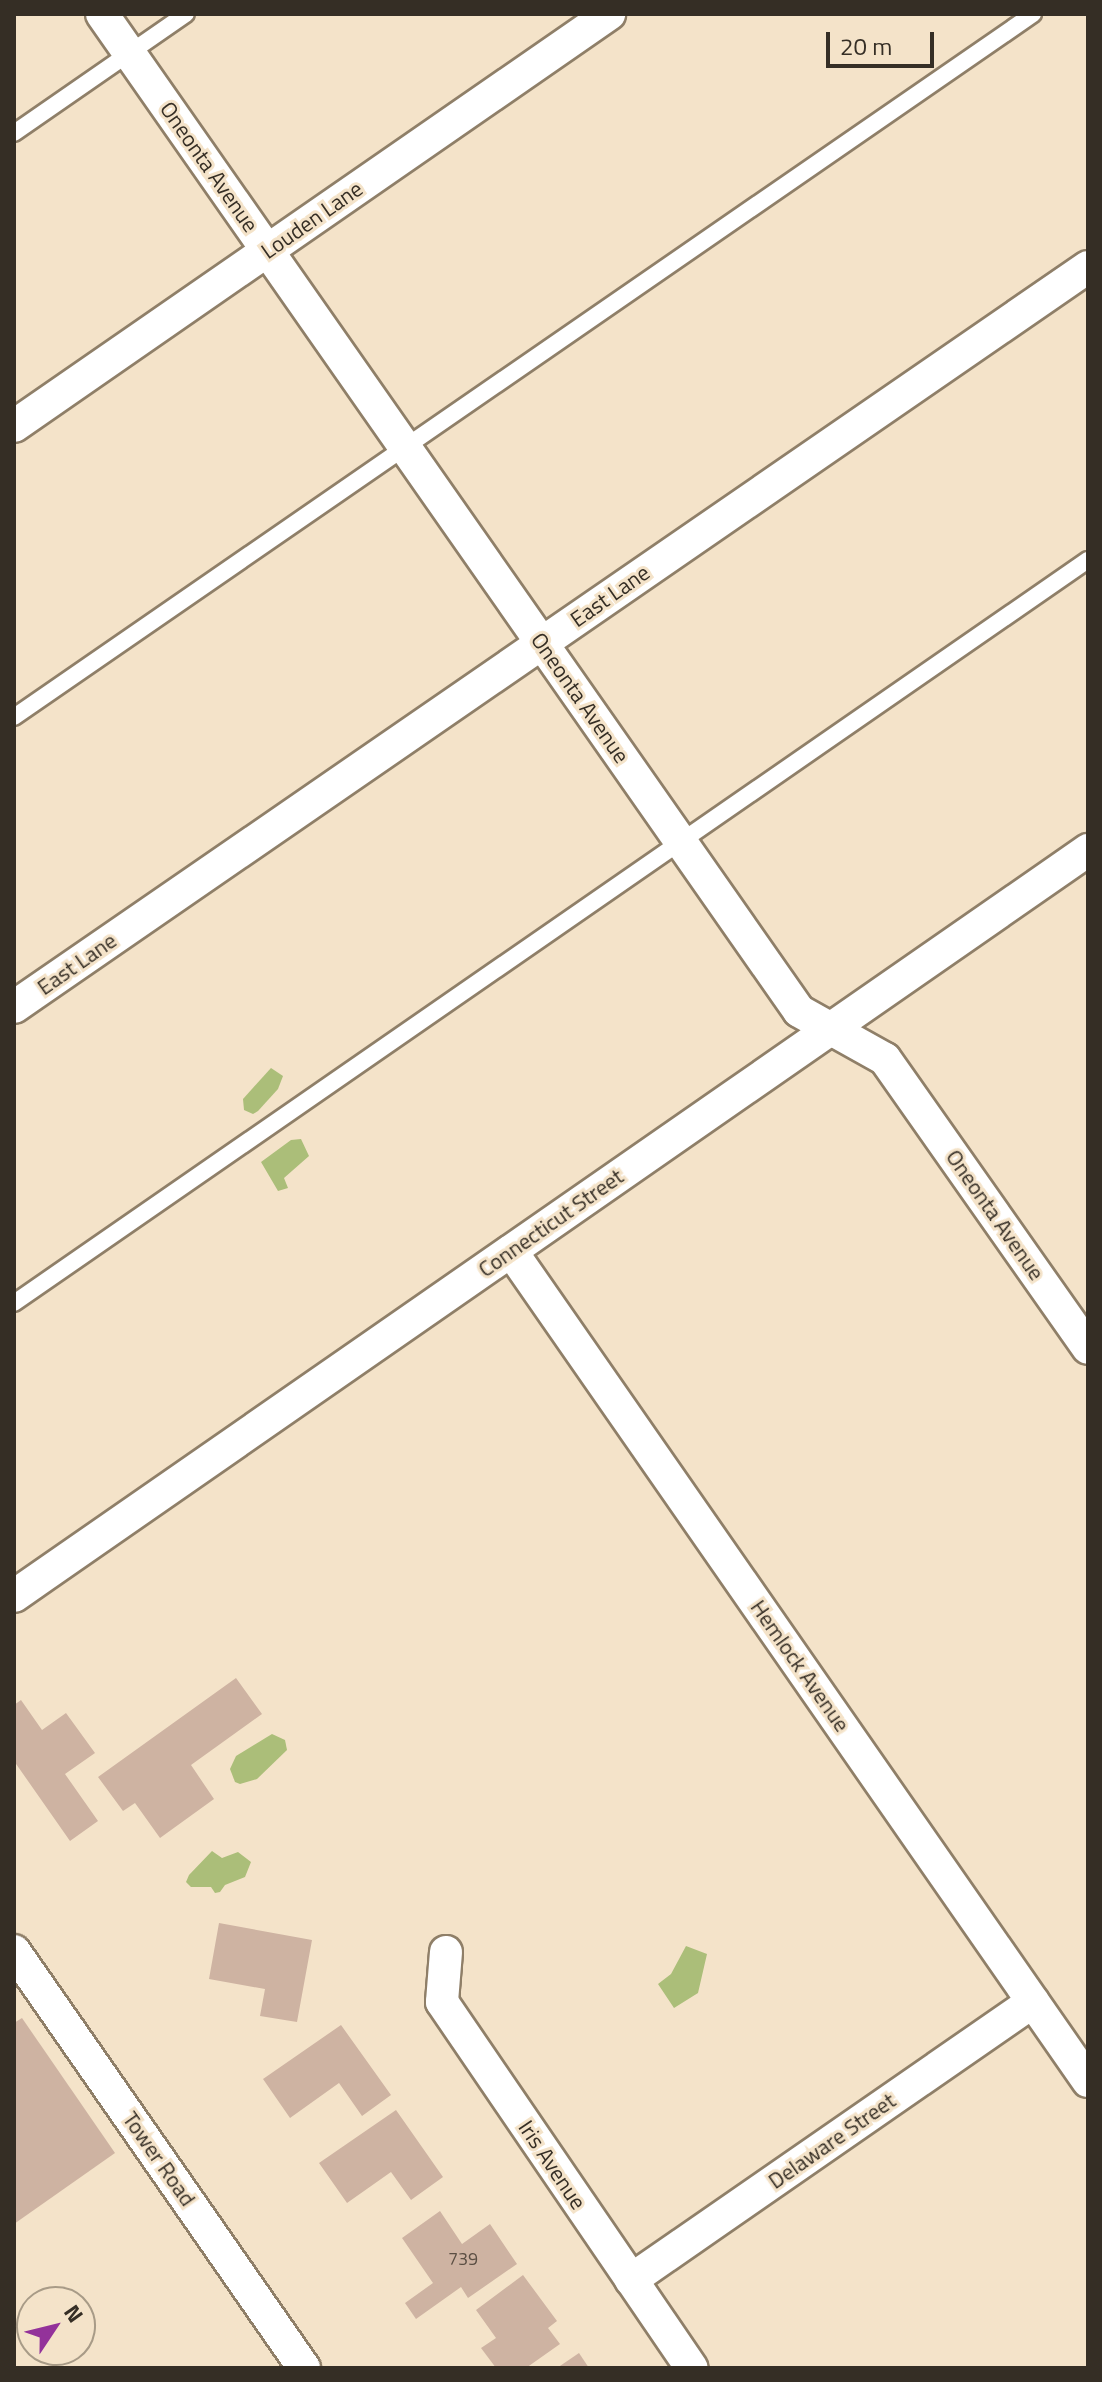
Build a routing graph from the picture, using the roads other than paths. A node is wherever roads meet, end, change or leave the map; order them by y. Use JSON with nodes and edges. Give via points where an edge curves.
{"nodes":[{"id":1,"x":102,"y":14,"type":"edge"},
{"id":2,"x":186,"y":14,"type":"edge"},
{"id":3,"x":609,"y":14,"type":"edge"},
{"id":4,"x":1033,"y":14,"type":"edge"},
{"id":5,"x":130,"y":54,"type":"junction"},
{"id":6,"x":14,"y":133,"type":"edge"},
{"id":7,"x":268,"y":251,"type":"junction"},
{"id":8,"x":1088,"y":267,"type":"edge"},
{"id":9,"x":14,"y":426,"type":"edge"},
{"id":10,"x":405,"y":447,"type":"junction"},
{"id":11,"x":1088,"y":560,"type":"edge"},
{"id":12,"x":542,"y":643,"type":"junction"},
{"id":13,"x":14,"y":717,"type":"edge"},
{"id":14,"x":680,"y":842,"type":"junction"},
{"id":15,"x":1088,"y":850,"type":"edge"},
{"id":16,"x":14,"y":1007,"type":"edge"},
{"id":17,"x":833,"y":1027,"type":"junction"},
{"id":18,"x":511,"y":1251,"type":"junction"},
{"id":19,"x":14,"y":1303,"type":"edge"},
{"id":20,"x":1088,"y":1348,"type":"edge"},
{"id":21,"x":14,"y":1596,"type":"edge"},
{"id":22,"x":14,"y":1951,"type":"edge"},
{"id":23,"x":446,"y":1952,"type":"dead end"},
{"id":24,"x":1033,"y":2002,"type":"junction"},
{"id":25,"x":1088,"y":2081,"type":"edge"},
{"id":26,"x":631,"y":2280,"type":"junction"},
{"id":27,"x":304,"y":2368,"type":"edge"},
{"id":28,"x":692,"y":2368,"type":"edge"}],
"edges":[{"from":1,"to":5,"type":"street","name":"Oneonta Avenue"},
{"from":2,"to":5,"type":"lane"},
{"from":3,"to":7,"type":"street","name":"Louden Lane"},
{"from":4,"to":10,"type":"lane"},
{"from":5,"to":6,"type":"lane"},
{"from":5,"to":7,"type":"street","name":"Oneonta Avenue"},
{"from":7,"to":9,"type":"street","name":"Louden Lane"},
{"from":7,"to":10,"type":"street","name":"Oneonta Avenue"},
{"from":8,"to":12,"type":"street","name":"East Lane"},
{"from":10,"to":12,"type":"street","name":"Oneonta Avenue"},
{"from":10,"to":13,"type":"lane"},
{"from":11,"to":14,"type":"lane"},
{"from":12,"to":14,"type":"street","name":"Oneonta Avenue"},
{"from":12,"to":16,"type":"street","name":"East Lane"},
{"from":14,"to":17,"type":"street","name":"Oneonta Avenue","via":[[799,1011]]},
{"from":14,"to":19,"type":"lane"},
{"from":15,"to":17,"type":"street","name":"Connecticut Street"},
{"from":17,"to":18,"type":"street","name":"Connecticut Street"},
{"from":17,"to":20,"type":"street","name":"Oneonta Avenue","via":[[885,1059]]},
{"from":18,"to":21,"type":"street","name":"Connecticut Street"},
{"from":18,"to":24,"type":"street","name":"Hemlock Avenue"},
{"from":22,"to":27,"type":"street","name":"Tower Road"},
{"from":23,"to":26,"type":"street","name":"Iris Avenue","via":[[442,2002]]},
{"from":24,"to":25,"type":"street","name":"Hemlock Avenue"},
{"from":24,"to":26,"type":"street","name":"Delaware Street"},
{"from":26,"to":28,"type":"street","name":"Iris Avenue"}]}
